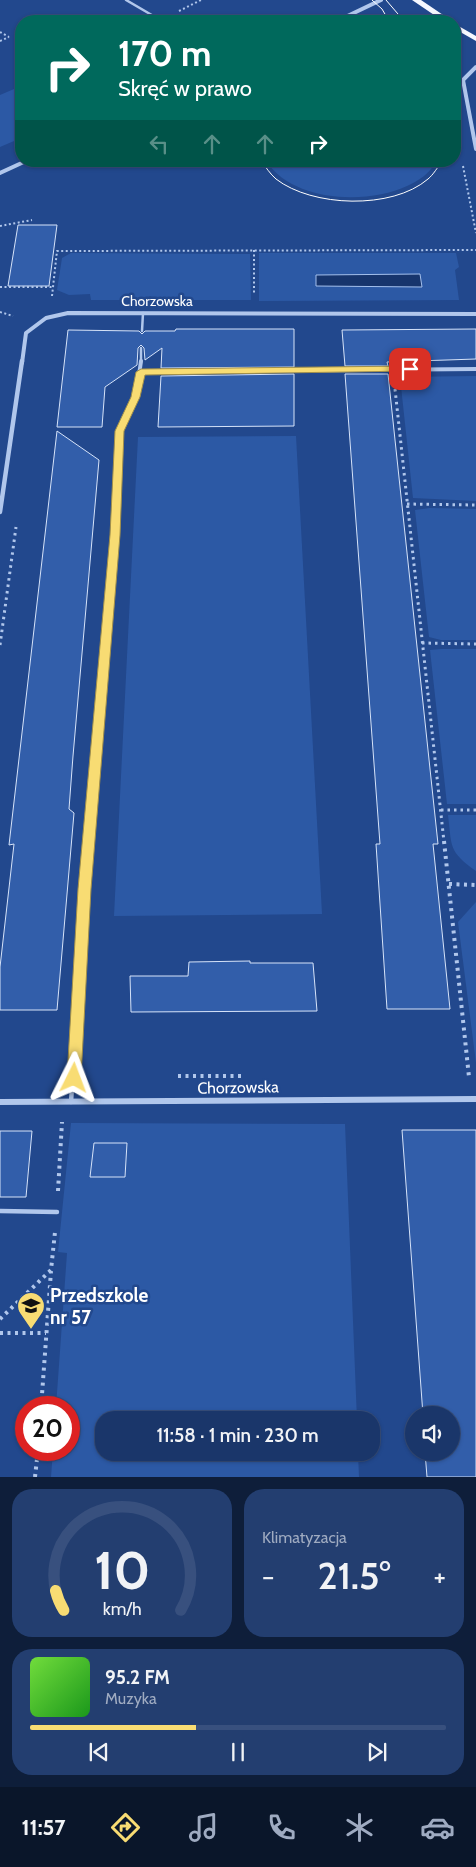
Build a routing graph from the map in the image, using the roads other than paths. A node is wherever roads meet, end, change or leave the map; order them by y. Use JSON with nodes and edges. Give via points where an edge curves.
{"nodes":[{"id":1,"x":126,"y":0,"type":"edge"},
{"id":2,"x":381,"y":0,"type":"edge"},
{"id":3,"x":416,"y":0,"type":"edge"},
{"id":4,"x":152,"y":15,"type":"edge"},
{"id":5,"x":350,"y":15,"type":"edge"},
{"id":6,"x":439,"y":15,"type":"edge"},
{"id":7,"x":461,"y":30,"type":"edge"},
{"id":8,"x":476,"y":39,"type":"edge"},
{"id":9,"x":476,"y":67,"type":"edge"},
{"id":10,"x":476,"y":149,"type":"edge"},
{"id":11,"x":15,"y":166,"type":"edge"},
{"id":12,"x":0,"y":173,"type":"edge"},
{"id":13,"x":144,"y":313,"type":"junction"},
{"id":14,"x":476,"y":314,"type":"edge"},
{"id":15,"x":142,"y":331,"type":"dead end"},
{"id":16,"x":141,"y":348,"type":"dead end"},
{"id":17,"x":476,"y":369,"type":"edge"},
{"id":18,"x":141,"y":372,"type":"junction"},
{"id":19,"x":0,"y":512,"type":"edge"},
{"id":20,"x":476,"y":1099,"type":"edge"},
{"id":21,"x":0,"y":1102,"type":"edge"},
{"id":22,"x":71,"y":1102,"type":"junction"},
{"id":23,"x":0,"y":1211,"type":"edge"},
{"id":24,"x":56,"y":1212,"type":"dead end"}],
"edges":[{"from":1,"to":4,"type":"lane"},
{"from":2,"to":5,"type":"street"},
{"from":3,"to":6,"type":"main road"},
{"from":7,"to":8,"type":"main road"},
{"from":9,"to":10,"type":"street","via":[[463,80]]},
{"from":11,"to":12,"type":"street"},
{"from":13,"to":14,"type":"street","name":"Chorzowska"},
{"from":13,"to":15,"type":"lane"},
{"from":13,"to":19,"type":"street","name":"Chorzowska","via":[[61,314],[41,320],[26,333]]},
{"from":16,"to":18,"type":"lane"},
{"from":17,"to":18,"type":"lane"},
{"from":18,"to":22,"type":"lane","via":[[136,397],[120,431],[115,535],[85,889]]},
{"from":20,"to":22,"type":"street","name":"Chorzowska"},
{"from":21,"to":22,"type":"street","name":"Chorzowska"},
{"from":23,"to":24,"type":"lane"}]}
